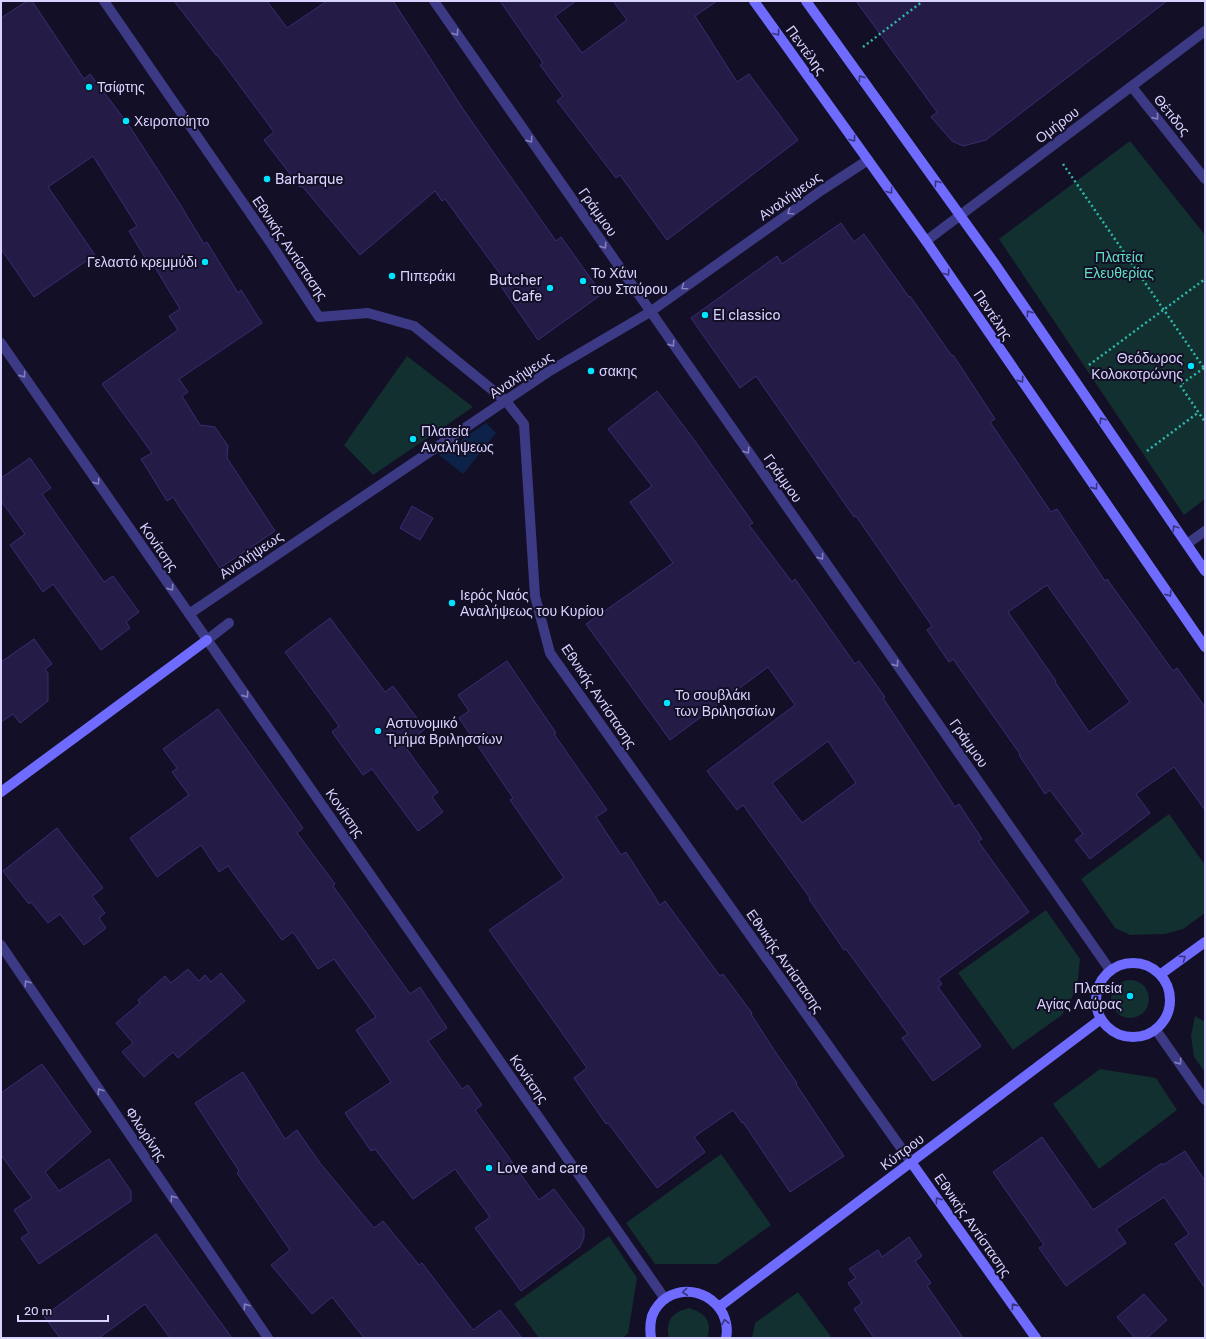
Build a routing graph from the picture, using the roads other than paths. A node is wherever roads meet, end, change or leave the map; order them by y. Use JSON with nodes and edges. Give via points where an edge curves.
{"nodes":[{"id":1,"x":104,"y":1,"type":"edge"},
{"id":2,"x":434,"y":1,"type":"edge"},
{"id":3,"x":754,"y":1,"type":"edge"},
{"id":4,"x":806,"y":1,"type":"edge"},
{"id":5,"x":1205,"y":31,"type":"edge"},
{"id":6,"x":1132,"y":87,"type":"junction"},
{"id":7,"x":868,"y":160,"type":"junction"},
{"id":8,"x":1205,"y":179,"type":"edge"},
{"id":9,"x":960,"y":215,"type":"junction"},
{"id":10,"x":926,"y":241,"type":"junction"},
{"id":11,"x":650,"y":312,"type":"junction"},
{"id":12,"x":1,"y":343,"type":"edge"},
{"id":13,"x":506,"y":401,"type":"junction"},
{"id":14,"x":1205,"y":531,"type":"edge"},
{"id":15,"x":1187,"y":544,"type":"junction"},
{"id":16,"x":1205,"y":571,"type":"edge"},
{"id":17,"x":189,"y":614,"type":"junction"},
{"id":18,"x":229,"y":623,"type":"dead end"},
{"id":19,"x":207,"y":640,"type":"junction"},
{"id":20,"x":1205,"y":647,"type":"edge"},
{"id":21,"x":1,"y":792,"type":"edge"},
{"id":22,"x":1205,"y":942,"type":"edge"},
{"id":23,"x":1,"y":946,"type":"edge"},
{"id":24,"x":1110,"y":970,"type":"junction"},
{"id":25,"x":1160,"y":974,"type":"junction"},
{"id":26,"x":1100,"y":1019,"type":"junction"},
{"id":27,"x":1156,"y":1030,"type":"junction"},
{"id":28,"x":1205,"y":1100,"type":"edge"},
{"id":29,"x":911,"y":1162,"type":"junction"},
{"id":30,"x":665,"y":1299,"type":"junction"},
{"id":31,"x":719,"y":1307,"type":"junction"},
{"id":32,"x":268,"y":1338,"type":"edge"},
{"id":33,"x":651,"y":1338,"type":"edge"},
{"id":34,"x":726,"y":1338,"type":"edge"},
{"id":35,"x":1036,"y":1338,"type":"edge"}],
"edges":[{"from":1,"to":13,"type":"street","name":"Εθνικής Αντίστασης","via":[[319,317],[368,313],[414,326]]},
{"from":2,"to":11,"type":"street","name":"Γράμμου","one_way":true},
{"from":3,"to":7,"type":"main road","name":"Πεντέλης","one_way":true},
{"from":9,"to":4,"type":"main road","name":"Πεντέλης","one_way":true},
{"from":5,"to":6,"type":"street","name":"Ομήρου"},
{"from":6,"to":8,"type":"street","name":"Θέτιδος","one_way":true},
{"from":6,"to":9,"type":"street","name":"Ομήρου"},
{"from":7,"to":10,"type":"main road","name":"Πεντέλης","one_way":true},
{"from":7,"to":11,"type":"street","name":"Αναλήψεως","one_way":true},
{"from":9,"to":10,"type":"street","name":"Ομήρου"},
{"from":15,"to":9,"type":"main road","name":"Πεντέλης","one_way":true},
{"from":10,"to":20,"type":"main road","name":"Πεντέλης","one_way":true},
{"from":11,"to":13,"type":"street","name":"Αναλήψεως","via":[[548,372]]},
{"from":11,"to":24,"type":"street","name":"Γράμμου","one_way":true},
{"from":12,"to":17,"type":"street","name":"Κονίτσης","one_way":true},
{"from":13,"to":17,"type":"street","name":"Αναλήψεως"},
{"from":13,"to":29,"type":"street","name":"Εθνικής Αντίστασης","via":[[524,424],[535,596],[550,653]]},
{"from":14,"to":15,"type":"street"},
{"from":15,"to":16,"type":"main road","name":"Πεντέλης"},
{"from":17,"to":19,"type":"street","name":"Κονίτσης"},
{"from":18,"to":19,"type":"street"},
{"from":19,"to":21,"type":"main road"},
{"from":19,"to":30,"type":"street","name":"Κονίτσης","one_way":true},
{"from":25,"to":22,"type":"main road","one_way":true},
{"from":32,"to":23,"type":"street","name":"Φλωρίνης","one_way":true},
{"from":24,"to":25,"type":"main road","via":[[1131,962],[1142,963]]},
{"from":24,"to":26,"type":"main road","via":[[1098,988],[1096,1009]]},
{"from":25,"to":27,"type":"main road","via":[[1169,988],[1171,1003],[1166,1018]]},
{"from":26,"to":27,"type":"main road","via":[[1108,1029],[1132,1038],[1145,1036]]},
{"from":26,"to":29,"type":"main road","name":"Κύπρου"},
{"from":27,"to":28,"type":"street","one_way":true},
{"from":29,"to":31,"type":"main road","name":"Κύπρου"},
{"from":35,"to":29,"type":"main road","name":"Εθνικής Αντίστασης","one_way":true},
{"from":31,"to":30,"type":"main road","one_way":true,"via":[[708,1297],[694,1291],[679,1292]]},
{"from":30,"to":33,"type":"main road","via":[[652,1317]]},
{"from":34,"to":31,"type":"main road","one_way":true,"via":[[726,1320]]}]}
